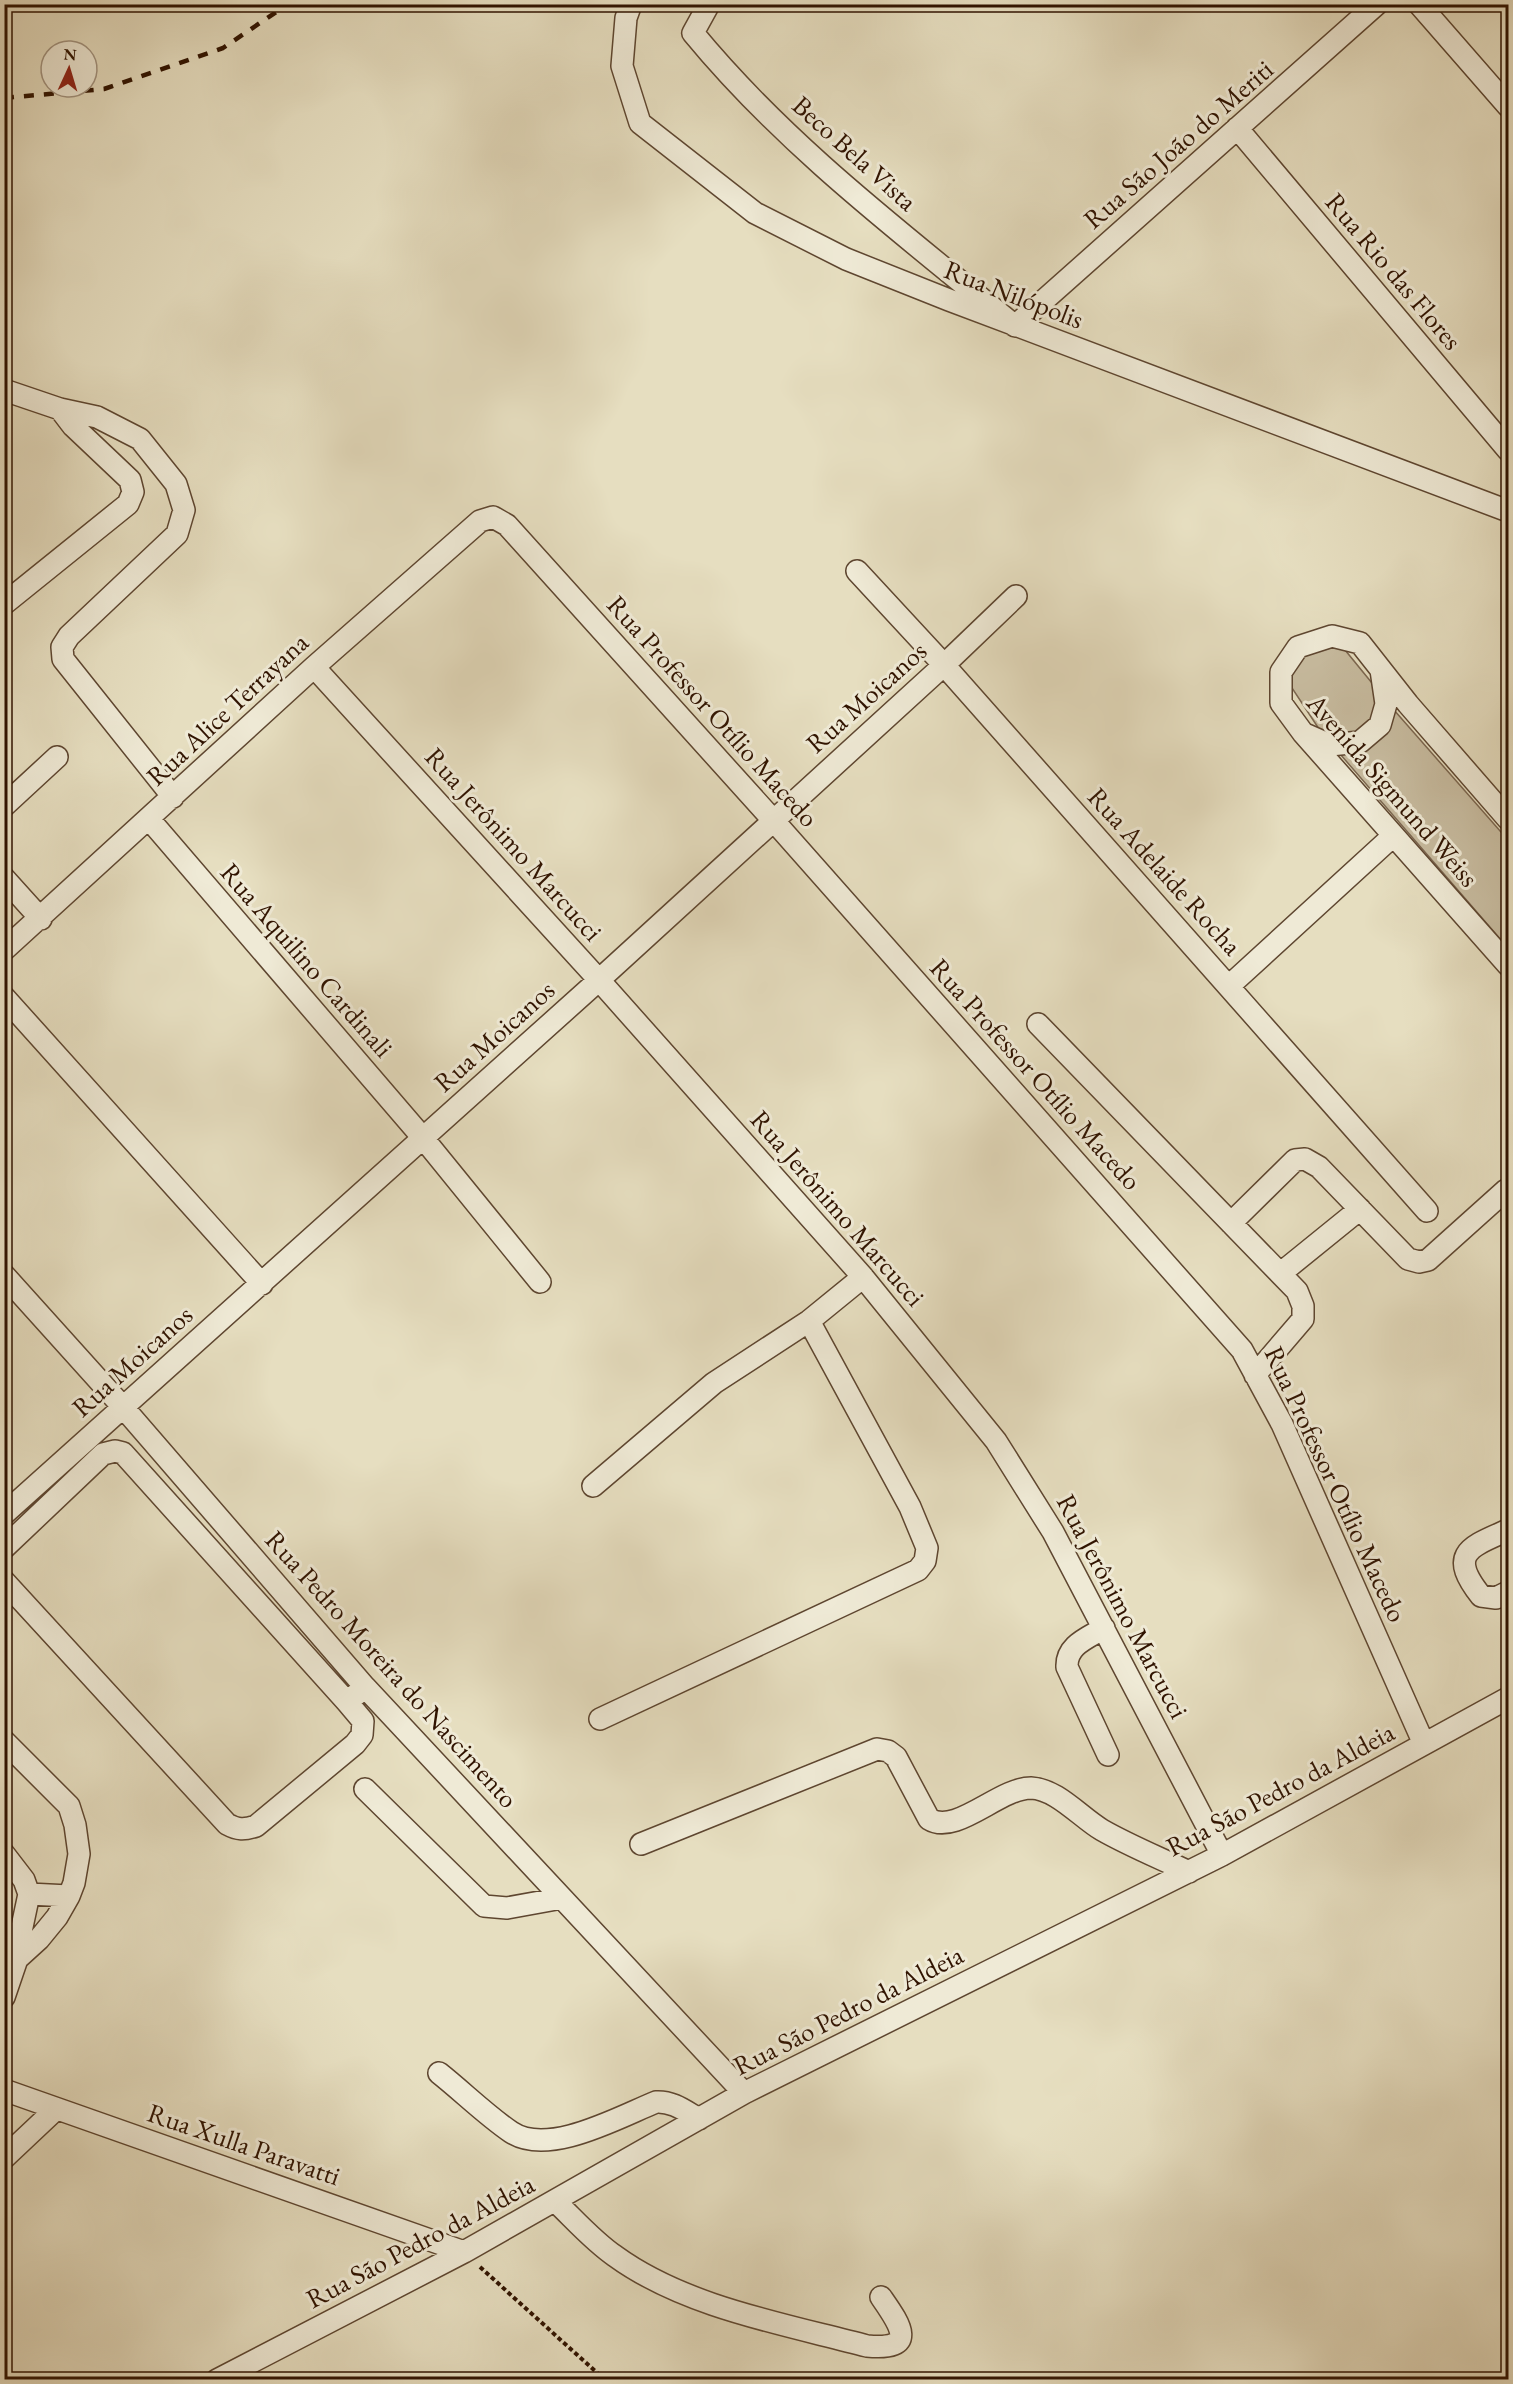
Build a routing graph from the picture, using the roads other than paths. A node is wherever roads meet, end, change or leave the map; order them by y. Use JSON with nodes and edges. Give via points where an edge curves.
{"nodes":[{"id":1,"x":631,"y":4,"type":"edge"},
{"id":2,"x":709,"y":4,"type":"edge"},
{"id":3,"x":1377,"y":4,"type":"edge"},
{"id":4,"x":1419,"y":4,"type":"edge"},
{"id":5,"x":1509,"y":106,"type":"edge"},
{"id":6,"x":1236,"y":128,"type":"junction"},
{"id":7,"x":1015,"y":326,"type":"junction"},
{"id":8,"x":4,"y":390,"type":"edge"},
{"id":9,"x":60,"y":409,"type":"junction"},
{"id":10,"x":1509,"y":450,"type":"edge"},
{"id":11,"x":1509,"y":511,"type":"edge"},
{"id":12,"x":493,"y":517,"type":"joint"},
{"id":13,"x":857,"y":571,"type":"dead end"},
{"id":14,"x":1016,"y":596,"type":"dead end"},
{"id":15,"x":4,"y":604,"type":"edge"},
{"id":16,"x":944,"y":664,"type":"junction"},
{"id":17,"x":314,"y":667,"type":"junction"},
{"id":18,"x":1381,"y":669,"type":"junction"},
{"id":19,"x":1303,"y":733,"type":"junction"},
{"id":20,"x":57,"y":757,"type":"dead end"},
{"id":21,"x":173,"y":797,"type":"junction"},
{"id":22,"x":4,"y":806,"type":"edge"},
{"id":23,"x":149,"y":819,"type":"junction"},
{"id":24,"x":1509,"y":819,"type":"edge"},
{"id":25,"x":773,"y":820,"type":"junction"},
{"id":26,"x":1393,"y":836,"type":"junction"},
{"id":27,"x":4,"y":878,"type":"edge"},
{"id":28,"x":41,"y":919,"type":"junction"},
{"id":29,"x":4,"y":950,"type":"edge"},
{"id":30,"x":1509,"y":965,"type":"edge"},
{"id":31,"x":599,"y":980,"type":"junction"},
{"id":32,"x":1229,"y":986,"type":"junction"},
{"id":33,"x":4,"y":997,"type":"edge"},
{"id":34,"x":1038,"y":1024,"type":"dead end"},
{"id":35,"x":423,"y":1138,"type":"junction"},
{"id":36,"x":1506,"y":1190,"type":"dead end"},
{"id":37,"x":1360,"y":1209,"type":"junction"},
{"id":38,"x":1427,"y":1211,"type":"dead end"},
{"id":39,"x":1231,"y":1223,"type":"junction"},
{"id":40,"x":1281,"y":1273,"type":"junction"},
{"id":41,"x":4,"y":1275,"type":"edge"},
{"id":42,"x":863,"y":1277,"type":"junction"},
{"id":43,"x":540,"y":1282,"type":"dead end"},
{"id":44,"x":262,"y":1284,"type":"junction"},
{"id":45,"x":809,"y":1322,"type":"junction"},
{"id":46,"x":1256,"y":1375,"type":"junction"},
{"id":47,"x":122,"y":1406,"type":"junction"},
{"id":48,"x":593,"y":1486,"type":"dead end"},
{"id":49,"x":4,"y":1514,"type":"edge"},
{"id":50,"x":1509,"y":1530,"type":"edge"},
{"id":51,"x":4,"y":1548,"type":"edge"},
{"id":52,"x":4,"y":1581,"type":"edge"},
{"id":53,"x":1509,"y":1592,"type":"edge"},
{"id":54,"x":1104,"y":1628,"type":"junction"},
{"id":55,"x":365,"y":1687,"type":"junction"},
{"id":56,"x":1509,"y":1698,"type":"edge"},
{"id":57,"x":347,"y":1702,"type":"junction"},
{"id":58,"x":600,"y":1719,"type":"dead end"},
{"id":59,"x":4,"y":1741,"type":"edge"},
{"id":60,"x":1424,"y":1744,"type":"junction"},
{"id":61,"x":1108,"y":1755,"type":"dead end"},
{"id":62,"x":365,"y":1789,"type":"dead end"},
{"id":63,"x":641,"y":1844,"type":"dead end"},
{"id":64,"x":4,"y":1854,"type":"edge"},
{"id":65,"x":1222,"y":1855,"type":"junction"},
{"id":66,"x":1189,"y":1872,"type":"junction"},
{"id":67,"x":29,"y":1894,"type":"junction"},
{"id":68,"x":69,"y":1896,"type":"junction"},
{"id":69,"x":562,"y":1898,"type":"junction"},
{"id":70,"x":11,"y":1962,"type":"edge"},
{"id":71,"x":4,"y":1997,"type":"edge"},
{"id":72,"x":439,"y":2073,"type":"dead end"},
{"id":73,"x":4,"y":2090,"type":"edge"},
{"id":74,"x":744,"y":2093,"type":"junction"},
{"id":75,"x":56,"y":2109,"type":"junction"},
{"id":76,"x":699,"y":2119,"type":"junction"},
{"id":77,"x":4,"y":2158,"type":"edge"},
{"id":78,"x":555,"y":2201,"type":"junction"},
{"id":79,"x":464,"y":2252,"type":"junction"},
{"id":80,"x":881,"y":2297,"type":"dead end"},
{"id":81,"x":217,"y":2379,"type":"edge"}],
"edges":[{"from":1,"to":7,"type":"street","name":"Rua Nilópolis","via":[[622,66],[640,123],[755,213],[846,259]]},
{"from":2,"to":7,"type":"street","name":"Beco Bela Vista","via":[[693,33],[717,62],[807,154]]},
{"from":3,"to":6,"type":"street","name":"Rua São João do Meriti"},
{"from":4,"to":5,"type":"street"},
{"from":6,"to":7,"type":"street","name":"Rua São João do Meriti"},
{"from":6,"to":10,"type":"street","name":"Rua Rio das Flores"},
{"from":7,"to":11,"type":"street","name":"Rua Nilópolis"},
{"from":8,"to":9,"type":"street"},
{"from":9,"to":15,"type":"street","via":[[130,480],[134,492],[128,504]]},
{"from":9,"to":21,"type":"street","via":[[97,417],[140,439],[176,483],[184,510],[177,534],[62,647],[63,659]]},
{"from":12,"to":17,"type":"street","name":"Rua Alice Terrayana","via":[[480,521]]},
{"from":12,"to":25,"type":"street","name":"Rua Professor Otílio Macedo","via":[[507,525]]},
{"from":13,"to":16,"type":"street","name":"Rua Adelaide Rocha"},
{"from":14,"to":16,"type":"street","name":"Rua Moicanos"},
{"from":16,"to":25,"type":"street","name":"Rua Moicanos"},
{"from":16,"to":32,"type":"street","name":"Rua Adelaide Rocha"},
{"from":17,"to":21,"type":"street","name":"Rua Alice Terrayana"},
{"from":17,"to":31,"type":"street","name":"Rua Jerônimo Marcucci"},
{"from":18,"to":19,"type":"street","via":[[1386,704],[1380,725],[1360,742],[1330,745]]},
{"from":18,"to":19,"type":"street","name":"Avenida Sigmund Weiss","via":[[1360,643],[1332,636],[1298,647],[1281,672],[1281,703]]},
{"from":18,"to":24,"type":"street","name":"Avenida Sigmund Weiss"},
{"from":19,"to":26,"type":"street","name":"Avenida Sigmund Weiss"},
{"from":20,"to":22,"type":"street"},
{"from":21,"to":23,"type":"street","name":"Rua Alice Terrayana"},
{"from":23,"to":28,"type":"street","name":"Rua Alice Terrayana"},
{"from":23,"to":35,"type":"street","name":"Rua Aquilino Cardinali"},
{"from":25,"to":31,"type":"street","name":"Rua Moicanos"},
{"from":25,"to":46,"type":"street","name":"Rua Professor Otílio Macedo","via":[[1242,1350]]},
{"from":26,"to":30,"type":"street","name":"Avenida Sigmund Weiss"},
{"from":26,"to":32,"type":"street"},
{"from":27,"to":28,"type":"street"},
{"from":28,"to":29,"type":"street","name":"Rua Alice Terrayana"},
{"from":31,"to":35,"type":"street","name":"Rua Moicanos"},
{"from":31,"to":42,"type":"street","name":"Rua Jerônimo Marcucci"},
{"from":32,"to":38,"type":"street","name":"Rua Adelaide Rocha"},
{"from":33,"to":44,"type":"street"},
{"from":34,"to":39,"type":"street"},
{"from":35,"to":43,"type":"street","name":"Rua Aquilino Cardinali"},
{"from":35,"to":44,"type":"street","name":"Rua Moicanos"},
{"from":36,"to":37,"type":"street","via":[[1428,1260],[1419,1262],[1408,1258]]},
{"from":37,"to":39,"type":"street","via":[[1319,1167],[1305,1159],[1295,1160]]},
{"from":37,"to":40,"type":"street"},
{"from":39,"to":40,"type":"street"},
{"from":40,"to":46,"type":"street","via":[[1297,1291],[1303,1319]]},
{"from":41,"to":47,"type":"street","name":"Rua Pedro Moreira do Nascimento"},
{"from":42,"to":45,"type":"street"},
{"from":42,"to":54,"type":"street","name":"Rua Jerônimo Marcucci","via":[[996,1440],[1053,1532]]},
{"from":44,"to":47,"type":"street","name":"Rua Moicanos"},
{"from":45,"to":48,"type":"street","via":[[714,1383]]},
{"from":45,"to":58,"type":"street","via":[[910,1507],[927,1548],[925,1561],[918,1570]]},
{"from":46,"to":60,"type":"street","name":"Rua Professor Otílio Macedo","via":[[1282,1424]]},
{"from":47,"to":49,"type":"street","name":"Rua Moicanos"},
{"from":47,"to":55,"type":"street","name":"Rua Pedro Moreira do Nascimento"},
{"from":50,"to":53,"type":"street","via":[[1468,1550],[1463,1564],[1481,1596],[1496,1598]]},
{"from":51,"to":57,"type":"street","via":[[103,1454],[115,1450],[123,1453]]},
{"from":52,"to":57,"type":"street","via":[[227,1824],[236,1829],[256,1826],[355,1744],[362,1735],[363,1721]]},
{"from":54,"to":61,"type":"street","via":[[1072,1648],[1066,1659]]},
{"from":54,"to":65,"type":"street","name":"Rua Jerônimo Marcucci"},
{"from":55,"to":57,"type":"street"},
{"from":55,"to":69,"type":"street","name":"Rua Pedro Moreira do Nascimento"},
{"from":56,"to":60,"type":"street","name":"Rua São Pedro da Aldeia"},
{"from":59,"to":68,"type":"street","via":[[69,1806],[79,1854]]},
{"from":60,"to":65,"type":"street","name":"Rua São Pedro da Aldeia"},
{"from":62,"to":69,"type":"street","via":[[484,1906],[507,1908]]},
{"from":63,"to":66,"type":"street","via":[[878,1749],[896,1757],[929,1819],[936,1824],[950,1823],[1016,1791],[1031,1788],[1056,1798],[1107,1833]]},
{"from":64,"to":67,"type":"street","via":[[24,1880]]},
{"from":65,"to":66,"type":"street","name":"Rua São Pedro da Aldeia"},
{"from":66,"to":74,"type":"street","name":"Rua São Pedro da Aldeia"},
{"from":67,"to":68,"type":"street"},
{"from":67,"to":70,"type":"street"},
{"from":68,"to":70,"type":"street","via":[[39,1939]]},
{"from":69,"to":74,"type":"street","name":"Rua Pedro Moreira do Nascimento"},
{"from":70,"to":71,"type":"street"},
{"from":72,"to":76,"type":"street","via":[[513,2133],[532,2139],[572,2135],[656,2102],[675,2104]]},
{"from":73,"to":75,"type":"street","name":"Rua Xulla Paravatti"},
{"from":74,"to":76,"type":"street","name":"Rua São Pedro da Aldeia"},
{"from":75,"to":77,"type":"street"},
{"from":75,"to":79,"type":"street","name":"Rua Xulla Paravatti"},
{"from":76,"to":78,"type":"street","name":"Rua São Pedro da Aldeia"},
{"from":78,"to":79,"type":"street","name":"Rua São Pedro da Aldeia"},
{"from":78,"to":80,"type":"street","via":[[614,2256],[666,2287],[711,2304],[883,2348],[897,2343],[901,2335],[900,2325]]},
{"from":79,"to":81,"type":"street","name":"Rua São Pedro da Aldeia"}]}
